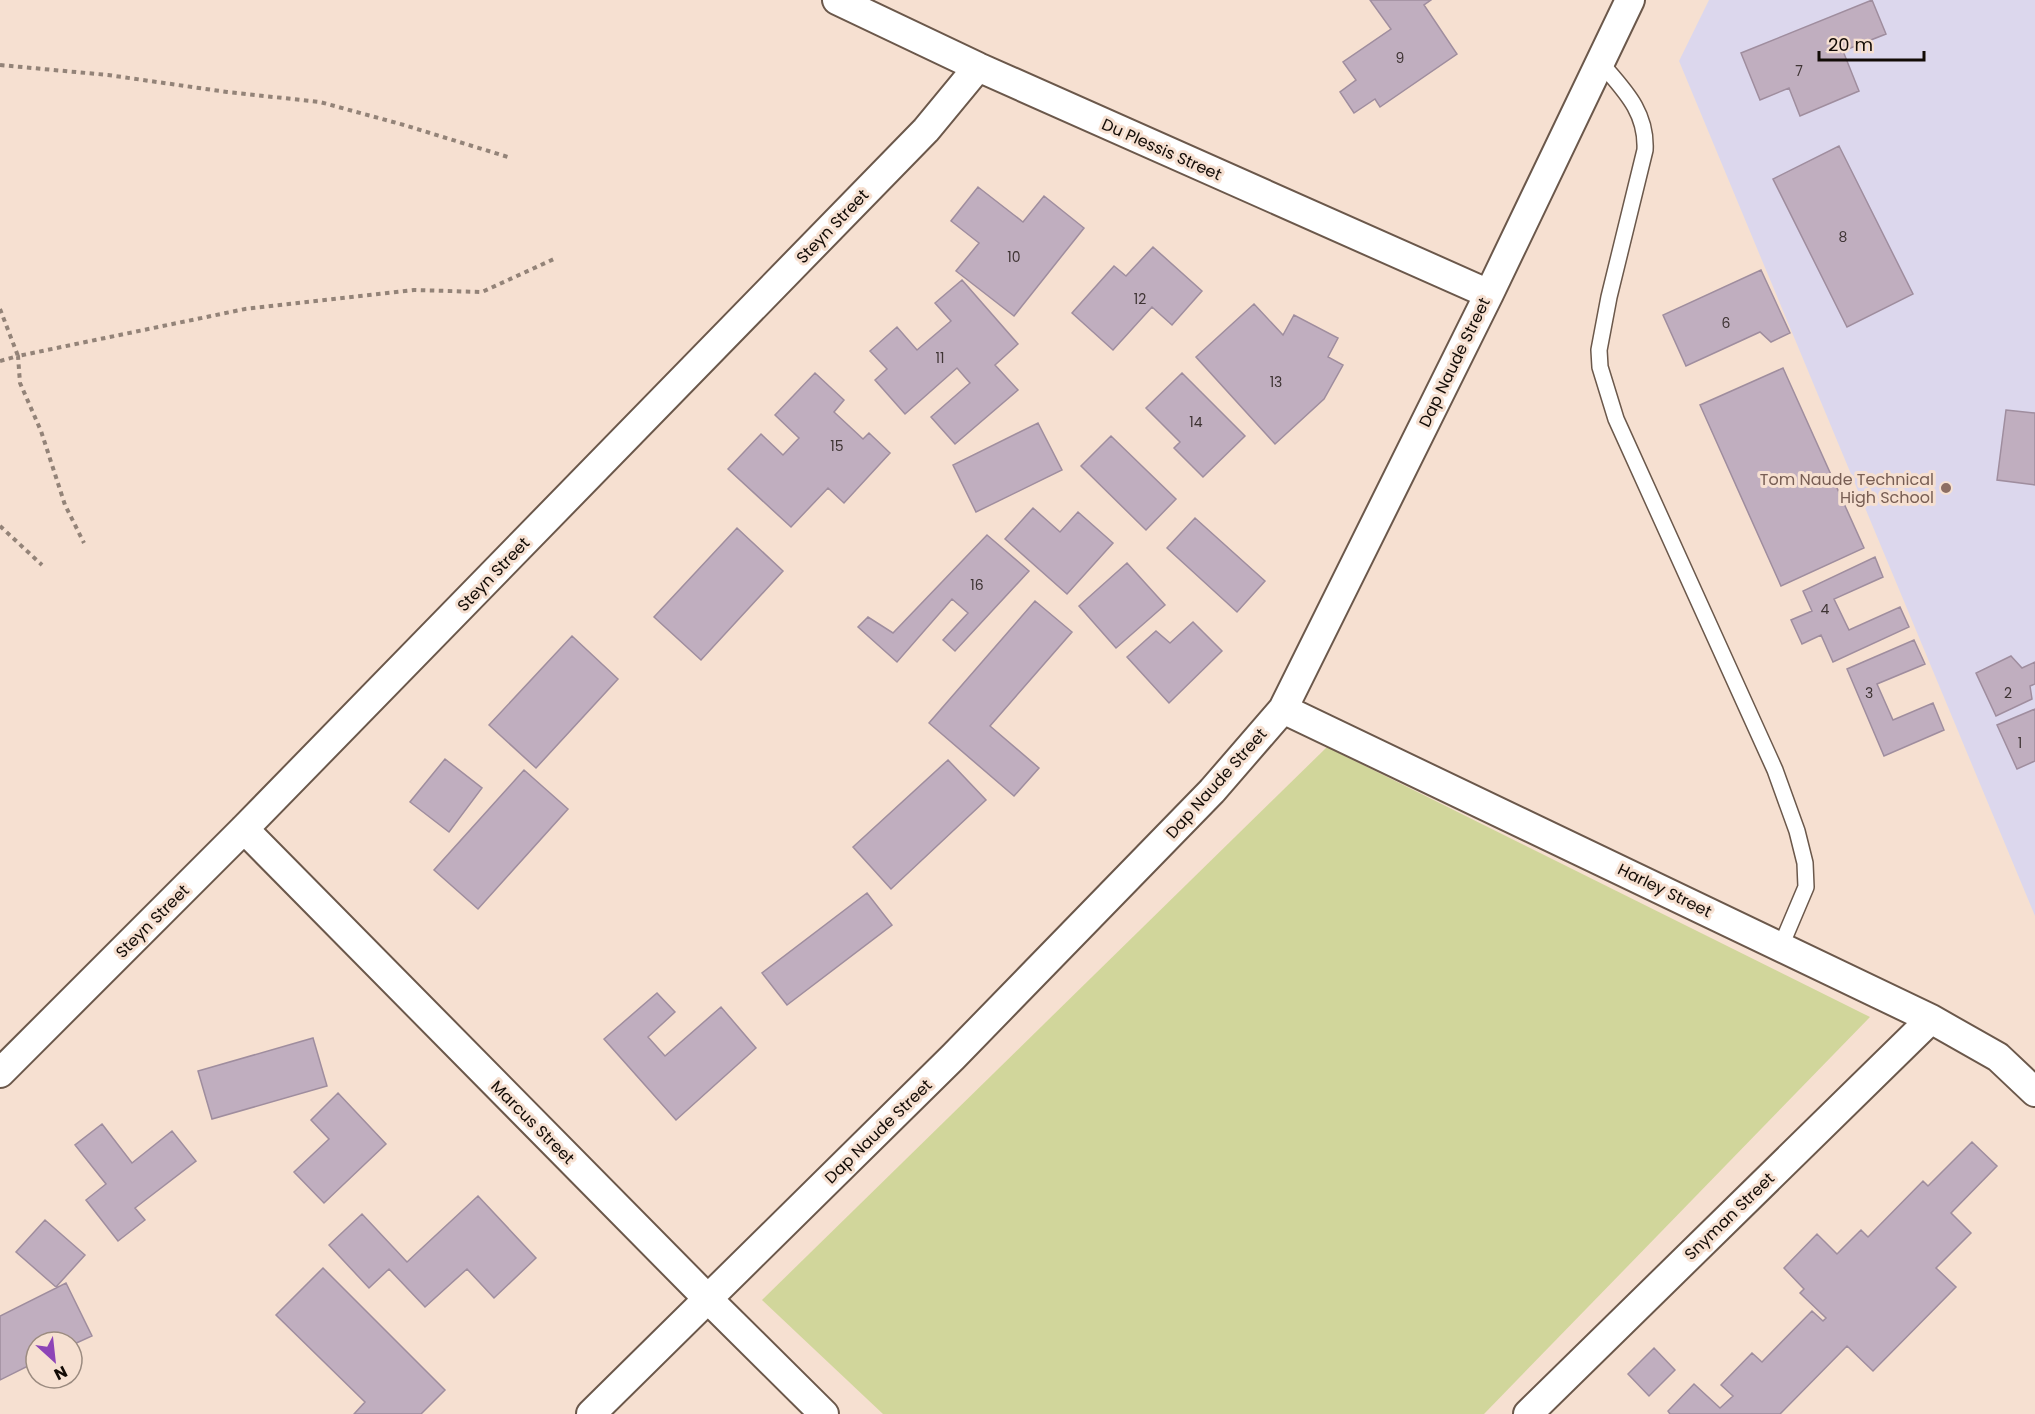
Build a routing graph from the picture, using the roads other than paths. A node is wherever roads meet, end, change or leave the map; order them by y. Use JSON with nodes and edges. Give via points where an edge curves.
{"nodes":[{"id":1,"x":837,"y":0,"type":"edge"},
{"id":2,"x":1630,"y":0,"type":"edge"},
{"id":3,"x":1600,"y":62,"type":"junction"},
{"id":4,"x":978,"y":68,"type":"junction"},
{"id":5,"x":1489,"y":294,"type":"junction"},
{"id":6,"x":1283,"y":709,"type":"junction"},
{"id":7,"x":244,"y":829,"type":"junction"},
{"id":8,"x":1781,"y":946,"type":"junction"},
{"id":9,"x":1931,"y":1019,"type":"junction"},
{"id":10,"x":0,"y":1074,"type":"edge"},
{"id":11,"x":2035,"y":1092,"type":"edge"},
{"id":12,"x":707,"y":1298,"type":"junction"},
{"id":13,"x":591,"y":1414,"type":"edge"},
{"id":14,"x":824,"y":1414,"type":"edge"},
{"id":15,"x":1528,"y":1414,"type":"edge"}],
"edges":[{"from":1,"to":4,"type":"street","name":"Du Plessis Street"},
{"from":2,"to":3,"type":"street","name":"Dap Naude Street"},
{"from":3,"to":5,"type":"street","name":"Dap Naude Street"},
{"from":3,"to":8,"type":"lane","via":[[1634,102],[1646,141],[1609,297],[1599,350],[1600,367],[1616,419],[1774,770],[1797,831],[1806,886]]},
{"from":4,"to":5,"type":"street","name":"Du Plessis Street"},
{"from":4,"to":7,"type":"street","name":"Steyn Street","via":[[926,130]]},
{"from":5,"to":6,"type":"street","name":"Dap Naude Street"},
{"from":6,"to":8,"type":"street","name":"Harley Street"},
{"from":6,"to":12,"type":"street","name":"Dap Naude Street","via":[[1212,791],[953,1057]]},
{"from":7,"to":10,"type":"street","name":"Steyn Street"},
{"from":7,"to":12,"type":"street","name":"Marcus Street"},
{"from":8,"to":9,"type":"street","name":"Harley Street"},
{"from":9,"to":11,"type":"street","name":"Harley Street","via":[[1998,1057]]},
{"from":9,"to":15,"type":"street","name":"Snyman Street"},
{"from":12,"to":13,"type":"street","name":"Dap Naude Street"},
{"from":12,"to":14,"type":"street","name":"Marcus Street"}]}
